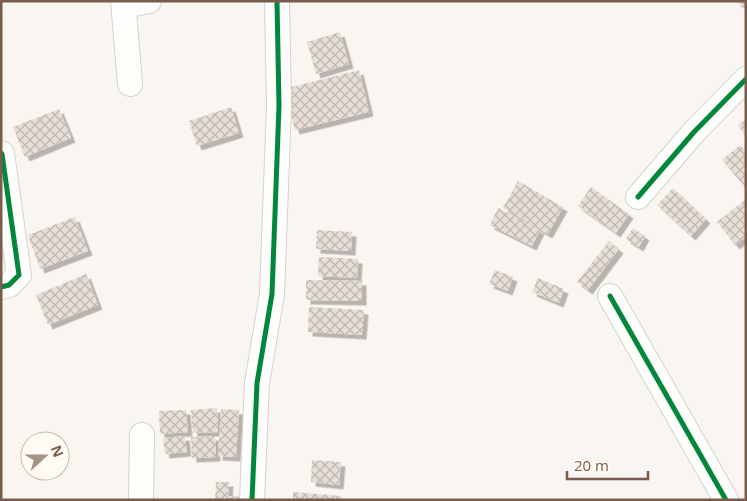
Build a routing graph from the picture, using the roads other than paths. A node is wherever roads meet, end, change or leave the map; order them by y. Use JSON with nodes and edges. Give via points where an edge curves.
{"nodes":[{"id":1,"x":148,"y":1,"type":"edge"},
{"id":2,"x":277,"y":1,"type":"edge"},
{"id":3,"x":123,"y":4,"type":"edge"},
{"id":4,"x":746,"y":79,"type":"edge"},
{"id":5,"x":130,"y":84,"type":"dead end"},
{"id":6,"x":1,"y":153,"type":"edge"},
{"id":7,"x":638,"y":197,"type":"dead end"},
{"id":8,"x":1,"y":287,"type":"edge"},
{"id":9,"x":610,"y":296,"type":"dead end"},
{"id":10,"x":142,"y":434,"type":"dead end"},
{"id":11,"x":141,"y":500,"type":"edge"},
{"id":12,"x":252,"y":500,"type":"edge"},
{"id":13,"x":726,"y":500,"type":"edge"}],
"edges":[{"from":1,"to":3,"type":"street"},
{"from":2,"to":12,"type":"street","via":[[279,106],[272,294],[257,383]]},
{"from":3,"to":5,"type":"street"},
{"from":4,"to":7,"type":"street","via":[[694,132]]},
{"from":6,"to":8,"type":"street","via":[[19,276]]},
{"from":9,"to":13,"type":"street"},
{"from":10,"to":11,"type":"street"}]}
